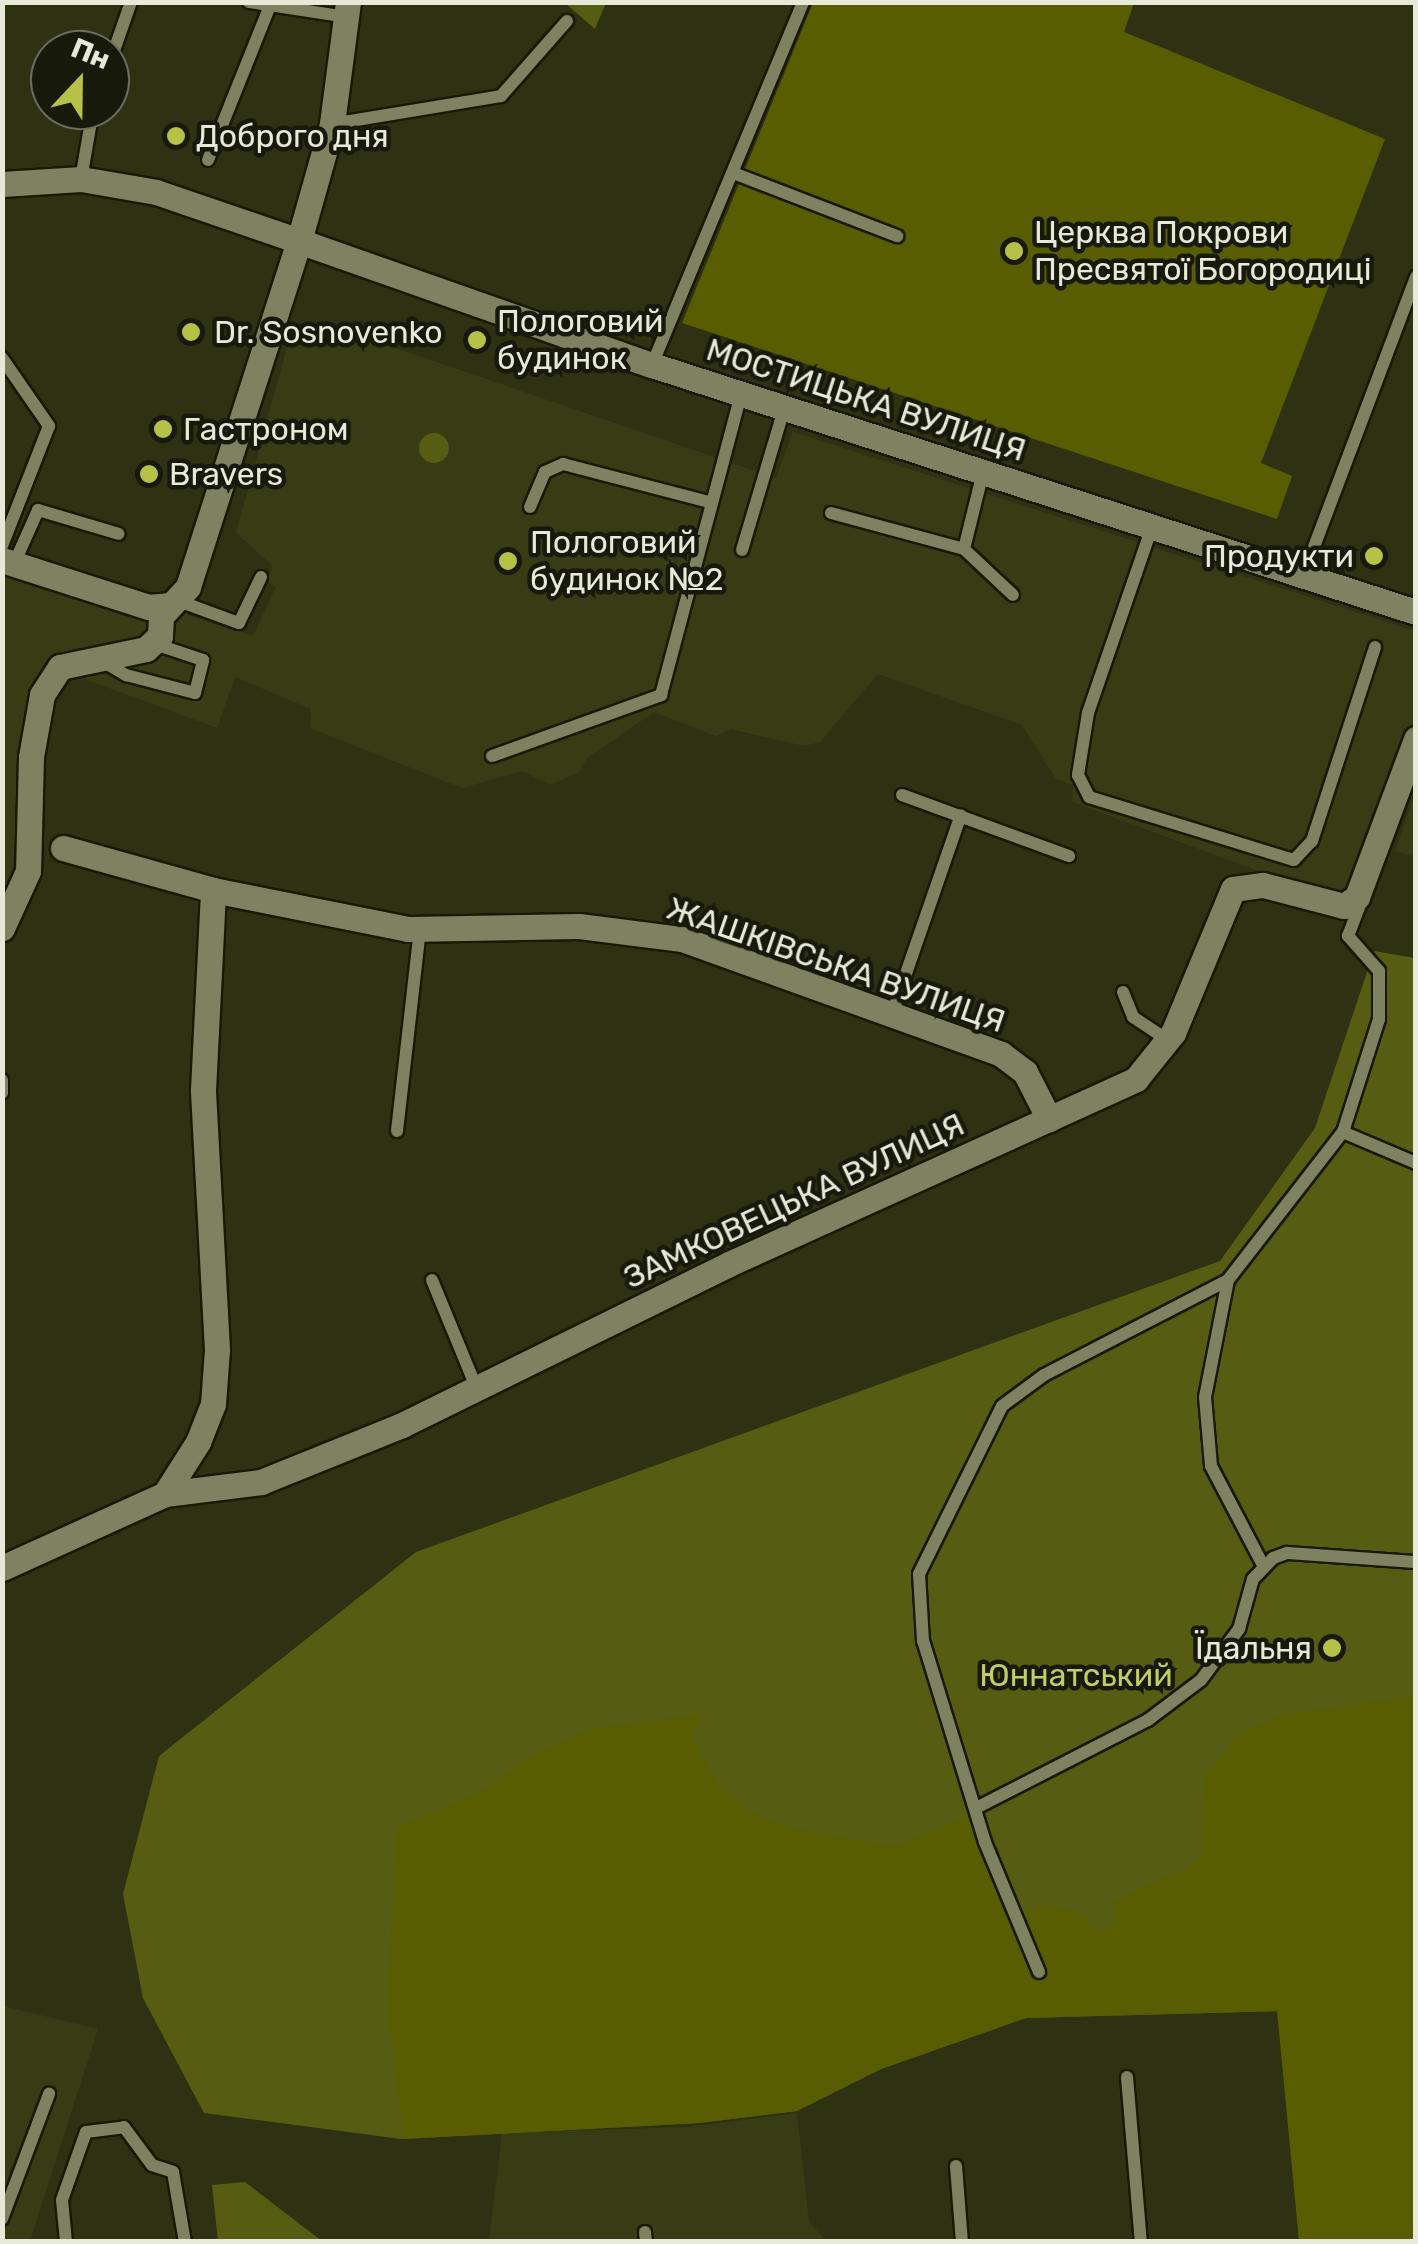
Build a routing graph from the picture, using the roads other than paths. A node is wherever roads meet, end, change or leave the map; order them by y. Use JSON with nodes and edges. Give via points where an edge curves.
{"nodes":[{"id":1,"x":131,"y":2,"type":"edge"},
{"id":2,"x":249,"y":2,"type":"edge"},
{"id":3,"x":803,"y":2,"type":"edge"},
{"id":4,"x":269,"y":8,"type":"junction"},
{"id":5,"x":348,"y":10,"type":"edge"},
{"id":6,"x":567,"y":21,"type":"dead end"},
{"id":7,"x":121,"y":30,"type":"edge"},
{"id":8,"x":332,"y":124,"type":"junction"},
{"id":9,"x":89,"y":130,"type":"edge"},
{"id":10,"x":208,"y":160,"type":"dead end"},
{"id":11,"x":736,"y":174,"type":"junction"},
{"id":12,"x":81,"y":178,"type":"junction"},
{"id":13,"x":2,"y":184,"type":"edge"},
{"id":14,"x":897,"y":236,"type":"dead end"},
{"id":15,"x":299,"y":241,"type":"junction"},
{"id":16,"x":1416,"y":278,"type":"edge"},
{"id":17,"x":2,"y":358,"type":"edge"},
{"id":18,"x":652,"y":365,"type":"junction"},
{"id":19,"x":740,"y":394,"type":"junction"},
{"id":20,"x":784,"y":409,"type":"junction"},
{"id":21,"x":983,"y":472,"type":"junction"},
{"id":22,"x":710,"y":502,"type":"junction"},
{"id":23,"x":530,"y":507,"type":"dead end"},
{"id":24,"x":831,"y":513,"type":"dead end"},
{"id":25,"x":1152,"y":527,"type":"junction"},
{"id":26,"x":119,"y":534,"type":"dead end"},
{"id":27,"x":964,"y":549,"type":"junction"},
{"id":28,"x":742,"y":550,"type":"dead end"},
{"id":29,"x":6,"y":556,"type":"edge"},
{"id":30,"x":1304,"y":576,"type":"junction"},
{"id":31,"x":261,"y":578,"type":"dead end"},
{"id":32,"x":1013,"y":595,"type":"dead end"},
{"id":33,"x":173,"y":603,"type":"junction"},
{"id":34,"x":1416,"y":612,"type":"edge"},
{"id":35,"x":152,"y":643,"type":"junction"},
{"id":36,"x":1375,"y":647,"type":"dead end"},
{"id":37,"x":98,"y":658,"type":"junction"},
{"id":38,"x":1416,"y":738,"type":"edge"},
{"id":39,"x":492,"y":756,"type":"dead end"},
{"id":40,"x":902,"y":795,"type":"dead end"},
{"id":41,"x":962,"y":815,"type":"junction"},
{"id":42,"x":1380,"y":836,"type":"junction"},
{"id":43,"x":63,"y":848,"type":"dead end"},
{"id":44,"x":1069,"y":856,"type":"dead end"},
{"id":45,"x":212,"y":890,"type":"junction"},
{"id":46,"x":2,"y":928,"type":"edge"},
{"id":47,"x":420,"y":930,"type":"junction"},
{"id":48,"x":1123,"y":992,"type":"dead end"},
{"id":49,"x":893,"y":1012,"type":"junction"},
{"id":50,"x":1168,"y":1041,"type":"junction"},
{"id":51,"x":2,"y":1080,"type":"edge"},
{"id":52,"x":2,"y":1092,"type":"edge"},
{"id":53,"x":1049,"y":1119,"type":"junction"},
{"id":54,"x":398,"y":1131,"type":"dead end"},
{"id":55,"x":1343,"y":1132,"type":"junction"},
{"id":56,"x":1416,"y":1162,"type":"edge"},
{"id":57,"x":432,"y":1280,"type":"dead end"},
{"id":58,"x":1228,"y":1280,"type":"junction"},
{"id":59,"x":477,"y":1388,"type":"junction"},
{"id":60,"x":166,"y":1494,"type":"junction"},
{"id":61,"x":1416,"y":1562,"type":"edge"},
{"id":62,"x":1263,"y":1565,"type":"junction"},
{"id":63,"x":2,"y":1568,"type":"edge"},
{"id":64,"x":978,"y":1808,"type":"junction"},
{"id":65,"x":1039,"y":1972,"type":"dead end"},
{"id":66,"x":1127,"y":2077,"type":"dead end"},
{"id":67,"x":49,"y":2094,"type":"dead end"},
{"id":68,"x":956,"y":2166,"type":"dead end"},
{"id":69,"x":2,"y":2219,"type":"edge"},
{"id":70,"x":66,"y":2242,"type":"edge"},
{"id":71,"x":185,"y":2242,"type":"edge"},
{"id":72,"x":962,"y":2242,"type":"edge"},
{"id":73,"x":1142,"y":2242,"type":"edge"}],
"edges":[{"from":1,"to":7,"type":"lane"},
{"from":2,"to":4,"type":"lane"},
{"from":3,"to":11,"type":"lane"},
{"from":4,"to":5,"type":"lane"},
{"from":4,"to":10,"type":"lane"},
{"from":5,"to":8,"type":"street"},
{"from":6,"to":8,"type":"lane","via":[[501,96]]},
{"from":8,"to":15,"type":"street"},
{"from":9,"to":12,"type":"lane"},
{"from":11,"to":14,"type":"lane"},
{"from":11,"to":18,"type":"lane"},
{"from":12,"to":13,"type":"street","name":"МОСТИЦЬКА ВУЛИЦЯ"},
{"from":12,"to":15,"type":"street","name":"МОСТИЦЬКА ВУЛИЦЯ","via":[[156,192]]},
{"from":15,"to":18,"type":"street","name":"МОСТИЦЬКА ВУЛИЦЯ"},
{"from":15,"to":33,"type":"street","via":[[196,572]]},
{"from":16,"to":30,"type":"lane"},
{"from":17,"to":29,"type":"lane","via":[[49,426]]},
{"from":18,"to":19,"type":"street","name":"МОСТИЦЬКА ВУЛИЦЯ"},
{"from":19,"to":20,"type":"street","name":"МОСТИЦЬКА ВУЛИЦЯ"},
{"from":19,"to":22,"type":"lane"},
{"from":20,"to":21,"type":"street","name":"МОСТИЦЬКА ВУЛИЦЯ"},
{"from":20,"to":28,"type":"lane"},
{"from":21,"to":25,"type":"street","name":"МОСТИЦЬКА ВУЛИЦЯ"},
{"from":21,"to":27,"type":"lane"},
{"from":22,"to":23,"type":"lane","via":[[563,464],[545,472]]},
{"from":22,"to":39,"type":"lane","via":[[661,694]]},
{"from":24,"to":27,"type":"lane"},
{"from":25,"to":30,"type":"street","name":"МОСТИЦЬКА ВУЛИЦЯ"},
{"from":25,"to":36,"type":"lane","via":[[1088,713],[1078,774],[1089,797],[1294,860],[1312,841]]},
{"from":26,"to":29,"type":"lane","via":[[38,510]]},
{"from":27,"to":32,"type":"lane"},
{"from":29,"to":33,"type":"street","via":[[148,607]]},
{"from":30,"to":34,"type":"street","name":"МОСТИЦЬКА ВУЛИЦЯ"},
{"from":31,"to":33,"type":"lane","via":[[239,623]]},
{"from":33,"to":35,"type":"street"},
{"from":35,"to":37,"type":"street"},
{"from":35,"to":37,"type":"lane","via":[[203,660],[195,693],[126,674]]},
{"from":37,"to":46,"type":"street","via":[[60,667],[42,695],[30,757],[28,871]]},
{"from":38,"to":42,"type":"street","name":"ЗАМКОВЕЦЬКА ВУЛИЦЯ"},
{"from":40,"to":41,"type":"lane"},
{"from":41,"to":44,"type":"lane"},
{"from":41,"to":49,"type":"lane"},
{"from":42,"to":50,"type":"street","name":"ЗАМКОВЕЦЬКА ВУЛИЦЯ","via":[[1357,897],[1344,906],[1263,884],[1233,889]]},
{"from":42,"to":55,"type":"lane","via":[[1377,862],[1348,936],[1380,970],[1379,1019]]},
{"from":43,"to":45,"type":"street","name":"ЖАШКІВСЬКА ВУЛИЦЯ"},
{"from":45,"to":47,"type":"street","name":"ЖАШКІВСЬКА ВУЛИЦЯ"},
{"from":45,"to":60,"type":"street","via":[[202,1090],[218,1350],[213,1404]]},
{"from":47,"to":49,"type":"street","name":"ЖАШКІВСЬКА ВУЛИЦЯ","via":[[626,929],[682,939]]},
{"from":47,"to":54,"type":"lane"},
{"from":48,"to":50,"type":"lane","via":[[1133,1017]]},
{"from":49,"to":53,"type":"street","name":"ЖАШКІВСЬКА ВУЛИЦЯ","via":[[1001,1054],[1024,1072]]},
{"from":50,"to":53,"type":"street","name":"ЗАМКОВЕЦЬКА ВУЛИЦЯ","via":[[1136,1078]]},
{"from":51,"to":52,"type":"lane"},
{"from":53,"to":59,"type":"street","name":"ЗАМКОВЕЦЬКА ВУЛИЦЯ"},
{"from":55,"to":56,"type":"lane"},
{"from":55,"to":58,"type":"lane"},
{"from":57,"to":59,"type":"lane"},
{"from":58,"to":62,"type":"lane","via":[[1206,1397],[1211,1466]]},
{"from":58,"to":64,"type":"lane","via":[[1044,1375],[1002,1406],[954,1499],[920,1574],[923,1641]]},
{"from":59,"to":60,"type":"street","name":"ЗАМКОВЕЦЬКА ВУЛИЦЯ","via":[[261,1482]]},
{"from":60,"to":63,"type":"street","name":"ЗАМКОВЕЦЬКА ВУЛИЦЯ"},
{"from":61,"to":62,"type":"lane","via":[[1288,1553]]},
{"from":62,"to":64,"type":"lane","via":[[1239,1629],[1202,1680],[1148,1720]]},
{"from":64,"to":65,"type":"lane","via":[[985,1842]]},
{"from":66,"to":73,"type":"lane"},
{"from":67,"to":69,"type":"lane"},
{"from":68,"to":72,"type":"lane"},
{"from":70,"to":71,"type":"lane","via":[[60,2212],[86,2132],[124,2127],[152,2164],[175,2176]]}]}
